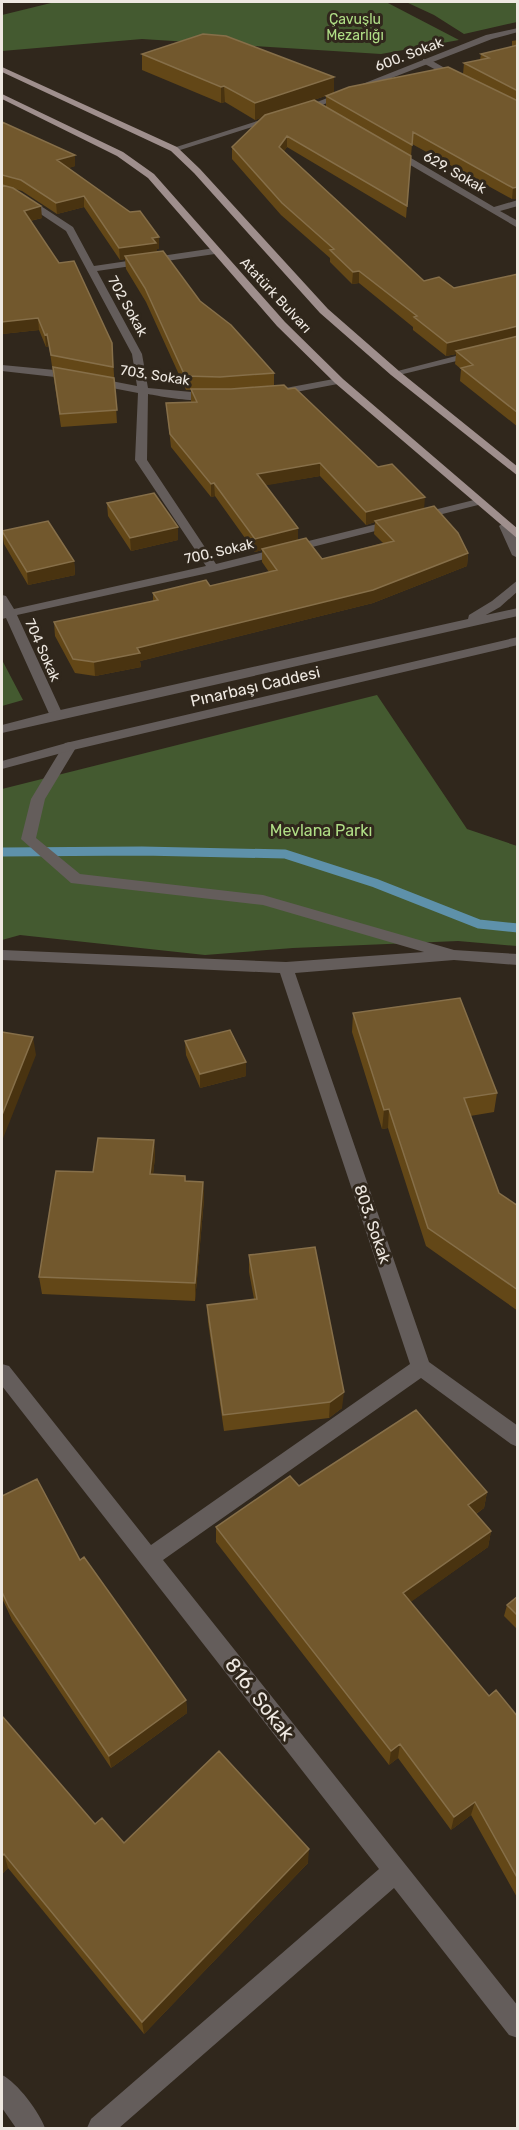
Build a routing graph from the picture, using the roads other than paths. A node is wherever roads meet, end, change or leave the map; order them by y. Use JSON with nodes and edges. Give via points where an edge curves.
{"nodes":[{"id":1,"x":518,"y":30,"type":"edge"},
{"id":2,"x":426,"y":61,"type":"junction"},
{"id":3,"x":2,"y":69,"type":"edge"},
{"id":4,"x":466,"y":82,"type":"edge"},
{"id":5,"x":2,"y":96,"type":"edge"},
{"id":6,"x":315,"y":106,"type":"junction"},
{"id":7,"x":325,"y":112,"type":"edge"},
{"id":8,"x":293,"y":113,"type":"edge"},
{"id":9,"x":282,"y":116,"type":"edge"},
{"id":10,"x":385,"y":147,"type":"edge"},
{"id":11,"x":174,"y":149,"type":"junction"},
{"id":12,"x":2,"y":191,"type":"edge"},
{"id":13,"x":518,"y":203,"type":"edge"},
{"id":14,"x":494,"y":210,"type":"junction"},
{"id":15,"x":518,"y":225,"type":"edge"},
{"id":16,"x":215,"y":251,"type":"junction"},
{"id":17,"x":90,"y":269,"type":"junction"},
{"id":18,"x":518,"y":343,"type":"edge"},
{"id":19,"x":2,"y":368,"type":"edge"},
{"id":20,"x":395,"y":373,"type":"junction"},
{"id":21,"x":339,"y":381,"type":"junction"},
{"id":22,"x":143,"y":389,"type":"junction"},
{"id":23,"x":263,"y":394,"type":"edge"},
{"id":24,"x":230,"y":397,"type":"edge"},
{"id":25,"x":518,"y":473,"type":"edge"},
{"id":26,"x":478,"y":502,"type":"junction"},
{"id":27,"x":505,"y":526,"type":"junction"},
{"id":28,"x":518,"y":536,"type":"edge"},
{"id":29,"x":518,"y":555,"type":"edge"},
{"id":30,"x":213,"y":568,"type":"junction"},
{"id":31,"x":518,"y":584,"type":"edge"},
{"id":32,"x":2,"y":599,"type":"edge"},
{"id":33,"x":518,"y":612,"type":"edge"},
{"id":34,"x":6,"y":614,"type":"edge"},
{"id":35,"x":456,"y":627,"type":"junction"},
{"id":36,"x":518,"y":641,"type":"edge"},
{"id":37,"x":495,"y":646,"type":"junction"},
{"id":38,"x":518,"y":646,"type":"edge"},
{"id":39,"x":56,"y":715,"type":"junction"},
{"id":40,"x":2,"y":729,"type":"edge"},
{"id":41,"x":70,"y":746,"type":"junction"},
{"id":42,"x":2,"y":765,"type":"edge"},
{"id":43,"x":2,"y":955,"type":"edge"},
{"id":44,"x":454,"y":955,"type":"junction"},
{"id":45,"x":518,"y":960,"type":"edge"},
{"id":46,"x":286,"y":968,"type":"junction"},
{"id":47,"x":421,"y":1366,"type":"junction"},
{"id":48,"x":2,"y":1372,"type":"edge"},
{"id":49,"x":516,"y":1434,"type":"edge"},
{"id":50,"x":149,"y":1558,"type":"junction"},
{"id":51,"x":395,"y":1871,"type":"junction"},
{"id":52,"x":518,"y":2026,"type":"edge"},
{"id":53,"x":2,"y":2088,"type":"edge"},
{"id":54,"x":32,"y":2128,"type":"edge"},
{"id":55,"x":100,"y":2128,"type":"edge"}],
"edges":[{"from":1,"to":2,"type":"street","name":"600. Sokak"},
{"from":2,"to":4,"type":"street"},
{"from":2,"to":6,"type":"street","name":"600. Sokak"},
{"from":3,"to":11,"type":"main road","name":"Atatürk Bulvarı"},
{"from":5,"to":16,"type":"main road","name":"Atatürk Bulvarı","via":[[128,159],[151,176]]},
{"from":6,"to":7,"type":"street"},
{"from":6,"to":8,"type":"street","name":"600. Sokak"},
{"from":9,"to":11,"type":"street"},
{"from":10,"to":14,"type":"street","name":"629. Sokak"},
{"from":11,"to":20,"type":"main road","name":"Atatürk Bulvarı","via":[[324,311]]},
{"from":12,"to":17,"type":"street","name":"702 Sokak","via":[[18,195],[70,229]]},
{"from":13,"to":14,"type":"street"},
{"from":14,"to":15,"type":"street","name":"629. Sokak"},
{"from":16,"to":17,"type":"street"},
{"from":16,"to":21,"type":"main road","name":"Atatürk Bulvarı"},
{"from":17,"to":22,"type":"street","name":"702 Sokak","via":[[137,354]]},
{"from":18,"to":20,"type":"street"},
{"from":19,"to":22,"type":"street","name":"703. Sokak"},
{"from":20,"to":25,"type":"main road","name":"Atatürk Bulvarı"},
{"from":21,"to":23,"type":"street"},
{"from":21,"to":26,"type":"main road","name":"Atatürk Bulvarı"},
{"from":22,"to":24,"type":"street","name":"703. Sokak","via":[[192,397]]},
{"from":22,"to":30,"type":"street","name":"702 Sokak","via":[[141,460]]},
{"from":26,"to":27,"type":"main road","name":"Atatürk Bulvarı"},
{"from":26,"to":30,"type":"street","name":"700. Sokak"},
{"from":27,"to":28,"type":"main road","name":"Atatürk Bulvarı"},
{"from":27,"to":29,"type":"street"},
{"from":30,"to":34,"type":"street","name":"700. Sokak"},
{"from":31,"to":35,"type":"street","via":[[496,604]]},
{"from":32,"to":34,"type":"street","name":"704 Sokak"},
{"from":33,"to":35,"type":"street","name":"Pınarbaşı Caddesi"},
{"from":34,"to":39,"type":"street","name":"704 Sokak"},
{"from":35,"to":39,"type":"street","name":"Pınarbaşı Caddesi"},
{"from":36,"to":37,"type":"street","name":"Pınarbaşı Caddesi"},
{"from":37,"to":38,"type":"street"},
{"from":37,"to":41,"type":"street","name":"Pınarbaşı Caddesi"},
{"from":39,"to":40,"type":"street","name":"Pınarbaşı Caddesi"},
{"from":41,"to":42,"type":"street","name":"Pınarbaşı Caddesi"},
{"from":41,"to":44,"type":"street","via":[[38,799],[28,839],[76,879],[263,900]]},
{"from":43,"to":46,"type":"street"},
{"from":44,"to":45,"type":"street"},
{"from":44,"to":46,"type":"street"},
{"from":46,"to":47,"type":"street","name":"803. Sokak"},
{"from":47,"to":49,"type":"street"},
{"from":47,"to":50,"type":"street"},
{"from":48,"to":50,"type":"street","name":"816. Sokak"},
{"from":50,"to":51,"type":"street","name":"816. Sokak"},
{"from":51,"to":52,"type":"street","name":"816. Sokak"},
{"from":51,"to":55,"type":"street"},
{"from":53,"to":54,"type":"street"}]}
